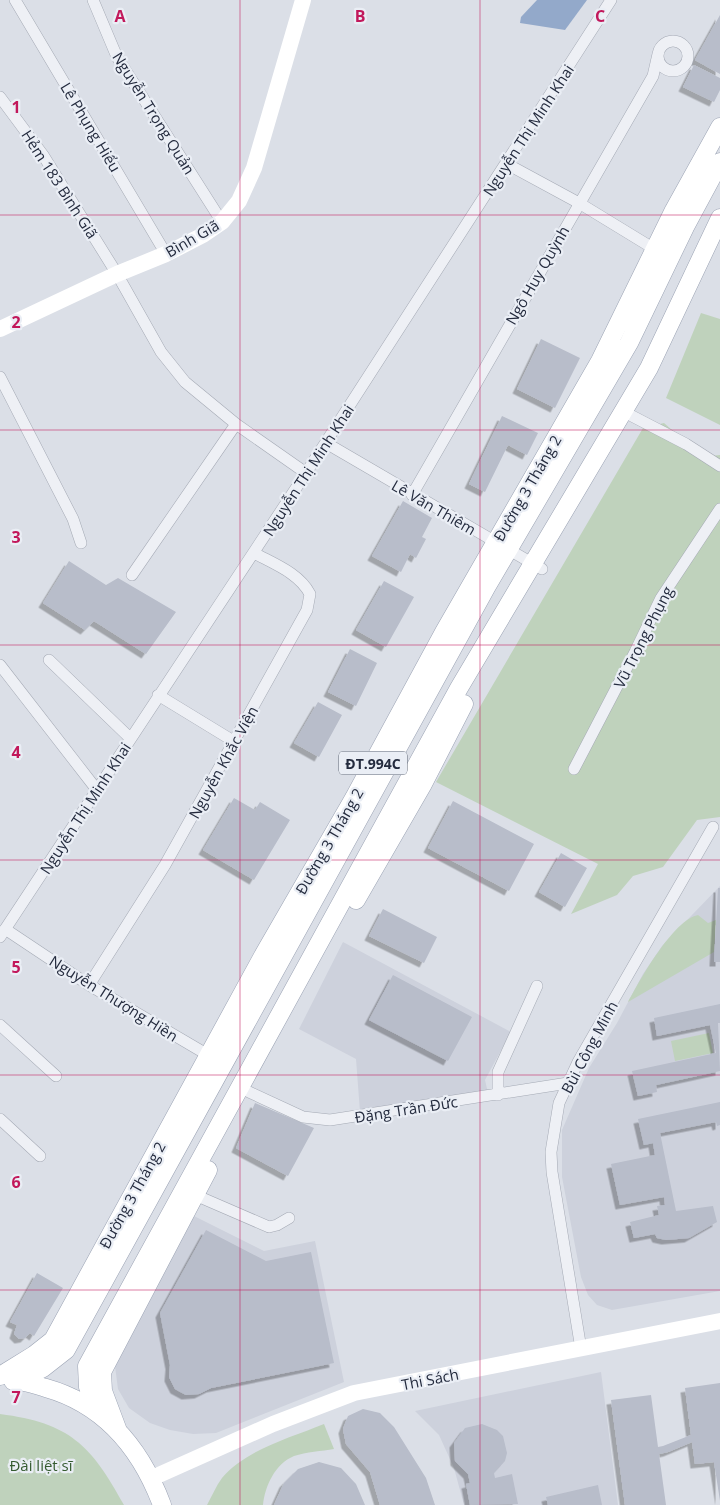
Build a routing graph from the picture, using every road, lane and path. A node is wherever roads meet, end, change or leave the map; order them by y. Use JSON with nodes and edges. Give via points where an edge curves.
{"nodes":[{"id":1,"x":16,"y":0,"type":"edge"},
{"id":2,"x":93,"y":0,"type":"edge"},
{"id":3,"x":303,"y":0,"type":"edge"},
{"id":4,"x":611,"y":0,"type":"edge"},
{"id":5,"x":658,"y":54,"type":"dead end"},
{"id":6,"x":0,"y":97,"type":"edge"},
{"id":7,"x":720,"y":127,"type":"edge"},
{"id":8,"x":720,"y":162,"type":"edge"},
{"id":9,"x":507,"y":164,"type":"junction"},
{"id":10,"x":578,"y":203,"type":"junction"},
{"id":11,"x":720,"y":218,"type":"edge"},
{"id":12,"x":222,"y":222,"type":"junction"},
{"id":13,"x":720,"y":245,"type":"edge"},
{"id":14,"x":656,"y":250,"type":"junction"},
{"id":15,"x":166,"y":254,"type":"junction"},
{"id":16,"x":117,"y":274,"type":"junction"},
{"id":17,"x":0,"y":329,"type":"edge"},
{"id":18,"x":0,"y":377,"type":"edge"},
{"id":19,"x":591,"y":393,"type":"junction"},
{"id":20,"x":626,"y":418,"type":"junction"},
{"id":21,"x":236,"y":424,"type":"junction"},
{"id":22,"x":326,"y":443,"type":"junction"},
{"id":23,"x":720,"y":466,"type":"edge"},
{"id":24,"x":306,"y":473,"type":"junction"},
{"id":25,"x":412,"y":495,"type":"junction"},
{"id":26,"x":720,"y":509,"type":"edge"},
{"id":27,"x":80,"y":543,"type":"dead end"},
{"id":28,"x":502,"y":546,"type":"junction"},
{"id":29,"x":254,"y":553,"type":"junction"},
{"id":30,"x":538,"y":566,"type":"junction"},
{"id":31,"x":132,"y":575,"type":"dead end"},
{"id":32,"x":49,"y":660,"type":"dead end"},
{"id":33,"x":0,"y":665,"type":"edge"},
{"id":34,"x":158,"y":695,"type":"junction"},
{"id":35,"x":130,"y":738,"type":"junction"},
{"id":36,"x":235,"y":742,"type":"junction"},
{"id":37,"x":574,"y":769,"type":"dead end"},
{"id":38,"x":98,"y":790,"type":"junction"},
{"id":39,"x":713,"y":828,"type":"dead end"},
{"id":40,"x":3,"y":933,"type":"edge"},
{"id":41,"x":89,"y":985,"type":"junction"},
{"id":42,"x":537,"y":986,"type":"dead end"},
{"id":43,"x":0,"y":1025,"type":"edge"},
{"id":44,"x":208,"y":1055,"type":"junction"},
{"id":45,"x":227,"y":1058,"type":"junction"},
{"id":46,"x":254,"y":1072,"type":"junction"},
{"id":47,"x":56,"y":1076,"type":"dead end"},
{"id":48,"x":568,"y":1083,"type":"junction"},
{"id":49,"x":249,"y":1092,"type":"junction"},
{"id":50,"x":498,"y":1095,"type":"junction"},
{"id":51,"x":0,"y":1120,"type":"edge"},
{"id":52,"x":40,"y":1156,"type":"dead end"},
{"id":53,"x":195,"y":1195,"type":"junction"},
{"id":54,"x":289,"y":1218,"type":"dead end"},
{"id":55,"x":720,"y":1321,"type":"edge"},
{"id":56,"x":581,"y":1349,"type":"junction"},
{"id":57,"x":0,"y":1376,"type":"edge"},
{"id":58,"x":20,"y":1380,"type":"junction"},
{"id":59,"x":0,"y":1381,"type":"edge"},
{"id":60,"x":98,"y":1412,"type":"junction"},
{"id":61,"x":118,"y":1431,"type":"junction"},
{"id":62,"x":152,"y":1478,"type":"junction"},
{"id":63,"x":162,"y":1505,"type":"edge"}],
"edges":[{"from":1,"to":15,"type":"street","name":"Lê Phụng Hiểu"},
{"from":2,"to":12,"type":"street","name":"Nguyễn Trọng Quản","via":[[117,57]]},
{"from":3,"to":12,"type":"street","name":"Bình Giã","via":[[254,168],[239,201]]},
{"from":4,"to":9,"type":"street","name":"Nguyễn Thị Minh Khai"},
{"from":5,"to":10,"type":"street","name":"Ngô Huy Quỳnh","via":[[653,76]]},
{"from":6,"to":16,"type":"street","name":"Hẻm 183 Bình Giã","via":[[43,155]]},
{"from":7,"to":14,"type":"main road","name":"Đường 3 Tháng 2","number":"ĐT.994C"},
{"from":8,"to":19,"type":"main road","name":"Đường 3 Tháng 2","number":"ĐT.994C","via":[[629,343]]},
{"from":9,"to":10,"type":"street"},
{"from":9,"to":22,"type":"street","name":"Nguyễn Thị Minh Khai"},
{"from":10,"to":14,"type":"street"},
{"from":10,"to":25,"type":"street","name":"Ngô Huy Quỳnh"},
{"from":11,"to":20,"type":"main road","number":"ĐT.994C"},
{"from":12,"to":15,"type":"street","name":"Bình Giã"},
{"from":13,"to":20,"type":"main road","number":"ĐT.994C","via":[[665,360]]},
{"from":14,"to":19,"type":"main road","name":"Đường 3 Tháng 2","number":"ĐT.994C"},
{"from":15,"to":16,"type":"street","name":"Bình Giã"},
{"from":16,"to":17,"type":"street","name":"Bình Giã"},
{"from":16,"to":21,"type":"street","name":"Hẻm 183 Bình Giã","via":[[161,352],[185,382]]},
{"from":18,"to":27,"type":"street","via":[[73,519]]},
{"from":19,"to":28,"type":"main road","name":"Đường 3 Tháng 2","number":"ĐT.994C"},
{"from":20,"to":23,"type":"street","via":[[686,444]]},
{"from":20,"to":30,"type":"main road","number":"ĐT.994C"},
{"from":21,"to":24,"type":"street","name":"Hẻm 183 Bình Giã"},
{"from":21,"to":31,"type":"street"},
{"from":22,"to":24,"type":"street","name":"Nguyễn Thị Minh Khai"},
{"from":22,"to":25,"type":"street","name":"Lê Văn Thiêm"},
{"from":24,"to":29,"type":"street","name":"Nguyễn Thị Minh Khai"},
{"from":25,"to":28,"type":"street","name":"Lê Văn Thiêm"},
{"from":26,"to":37,"type":"street","name":"Vũ Trọng Phụng","via":[[661,598]]},
{"from":28,"to":30,"type":"street","name":"Lê Văn Thiêm"},
{"from":28,"to":44,"type":"main road","name":"Đường 3 Tháng 2","number":"ĐT.994C","via":[[410,692],[349,807]]},
{"from":28,"to":45,"type":"main road","name":"Đường 3 Tháng 2","number":"ĐT.994C"},
{"from":29,"to":34,"type":"street","name":"Nguyễn Thị Minh Khai"},
{"from":29,"to":36,"type":"street","name":"Nguyễn Khắc Viện","via":[[306,585],[310,594],[301,622]]},
{"from":30,"to":46,"type":"main road","number":"ĐT.994C","via":[[459,688]]},
{"from":32,"to":35,"type":"street"},
{"from":33,"to":38,"type":"street"},
{"from":34,"to":35,"type":"street","name":"Nguyễn Thị Minh Khai"},
{"from":34,"to":36,"type":"street"},
{"from":35,"to":38,"type":"street","name":"Nguyễn Thị Minh Khai"},
{"from":36,"to":41,"type":"street","name":"Nguyễn Khắc Viện","via":[[165,865]]},
{"from":38,"to":40,"type":"street","name":"Nguyễn Thị Minh Khai"},
{"from":39,"to":48,"type":"street","name":"Bùi Công Minh"},
{"from":40,"to":41,"type":"street","name":"Nguyễn Thượng Hiền"},
{"from":41,"to":44,"type":"street","name":"Nguyễn Thượng Hiền"},
{"from":42,"to":50,"type":"street","via":[[498,1072]]},
{"from":43,"to":47,"type":"street"},
{"from":44,"to":45,"type":"street","name":"Nguyễn Thượng Hiền"},
{"from":44,"to":57,"type":"main road","name":"Đường 3 Tháng 2","number":"ĐT.994C","via":[[53,1340]]},
{"from":45,"to":58,"type":"main road","name":"Đường 3 Tháng 2","number":"ĐT.994C","via":[[66,1350],[43,1368]]},
{"from":46,"to":49,"type":"main road","number":"ĐT.994C"},
{"from":46,"to":60,"type":"main road","number":"ĐT.994C","via":[[87,1366],[88,1387]]},
{"from":48,"to":50,"type":"street","name":"Đặng Trần Đức"},
{"from":48,"to":56,"type":"street","name":"Bùi Công Minh","via":[[559,1103],[551,1152]]},
{"from":49,"to":50,"type":"street","name":"Đặng Trần Đức","via":[[303,1117],[330,1120]]},
{"from":49,"to":53,"type":"main road","number":"ĐT.994C"},
{"from":51,"to":52,"type":"street"},
{"from":53,"to":54,"type":"street","via":[[269,1227]]},
{"from":53,"to":61,"type":"main road","number":"ĐT.994C","via":[[102,1372],[103,1391]]},
{"from":55,"to":56,"type":"street","name":"Thi Sách"},
{"from":56,"to":62,"type":"street","name":"Thi Sách","via":[[354,1393],[273,1424]]},
{"from":58,"to":59,"type":"main road"},
{"from":58,"to":60,"type":"main road","via":[[59,1392]]},
{"from":60,"to":61,"type":"main road"},
{"from":61,"to":62,"type":"main road","via":[[136,1450]]},
{"from":62,"to":63,"type":"main road"}]}
